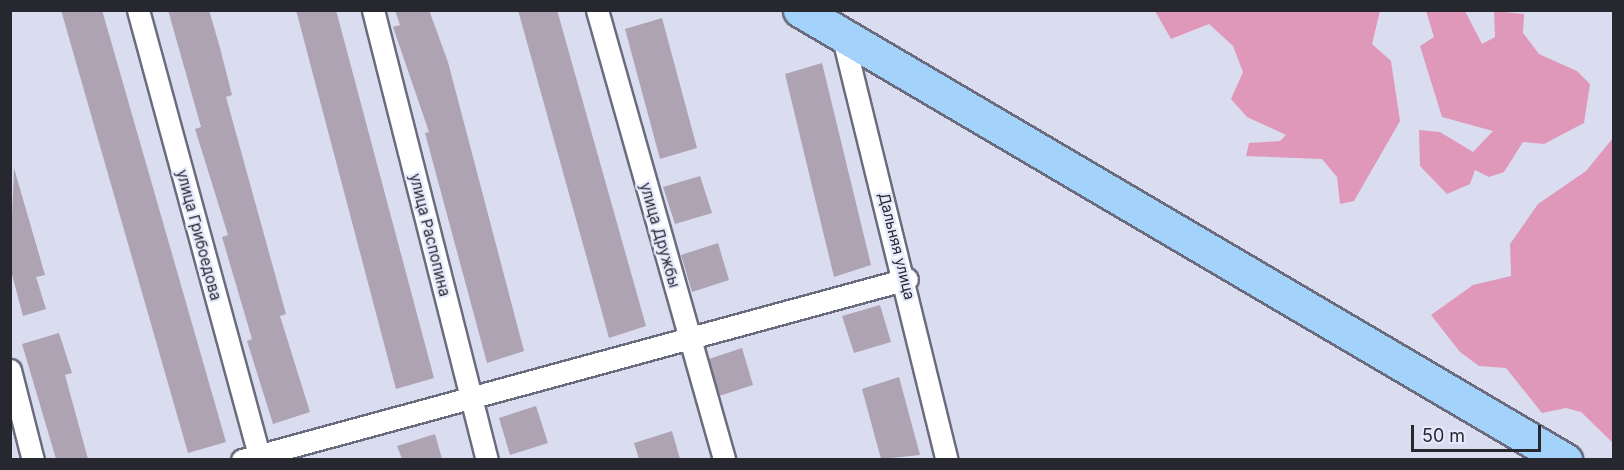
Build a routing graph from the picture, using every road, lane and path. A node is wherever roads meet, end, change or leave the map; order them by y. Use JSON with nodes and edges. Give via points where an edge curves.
{"nodes":[{"id":1,"x":138,"y":10,"type":"edge"},
{"id":2,"x":373,"y":10,"type":"edge"},
{"id":3,"x":597,"y":10,"type":"edge"},
{"id":4,"x":801,"y":10,"type":"edge"},
{"id":5,"x":842,"y":34,"type":"junction"},
{"id":6,"x":906,"y":279,"type":"junction"},
{"id":7,"x":688,"y":336,"type":"junction"},
{"id":8,"x":10,"y":370,"type":"edge"},
{"id":9,"x":472,"y":398,"type":"junction"},
{"id":10,"x":253,"y":458,"type":"edge"},
{"id":11,"x":33,"y":459,"type":"edge"},
{"id":12,"x":487,"y":459,"type":"edge"},
{"id":13,"x":724,"y":459,"type":"edge"},
{"id":14,"x":947,"y":459,"type":"edge"},
{"id":15,"x":1565,"y":459,"type":"edge"}],
"edges":[{"from":1,"to":10,"type":"street","name":"улица Грибоедова"},
{"from":2,"to":9,"type":"street","name":"улица Распопина"},
{"from":3,"to":7,"type":"street","name":"улица Дружбы"},
{"from":4,"to":5,"type":"main road"},
{"from":5,"to":6,"type":"street","name":"Дальняя улица"},
{"from":5,"to":15,"type":"main road"},
{"from":6,"to":7,"type":"street"},
{"from":6,"to":14,"type":"street","name":"Дальняя улица"},
{"from":7,"to":9,"type":"street"},
{"from":7,"to":13,"type":"street","name":"улица Дружбы"},
{"from":8,"to":11,"type":"street"},
{"from":9,"to":10,"type":"street"},
{"from":9,"to":12,"type":"street","name":"улица Распопина"}]}
